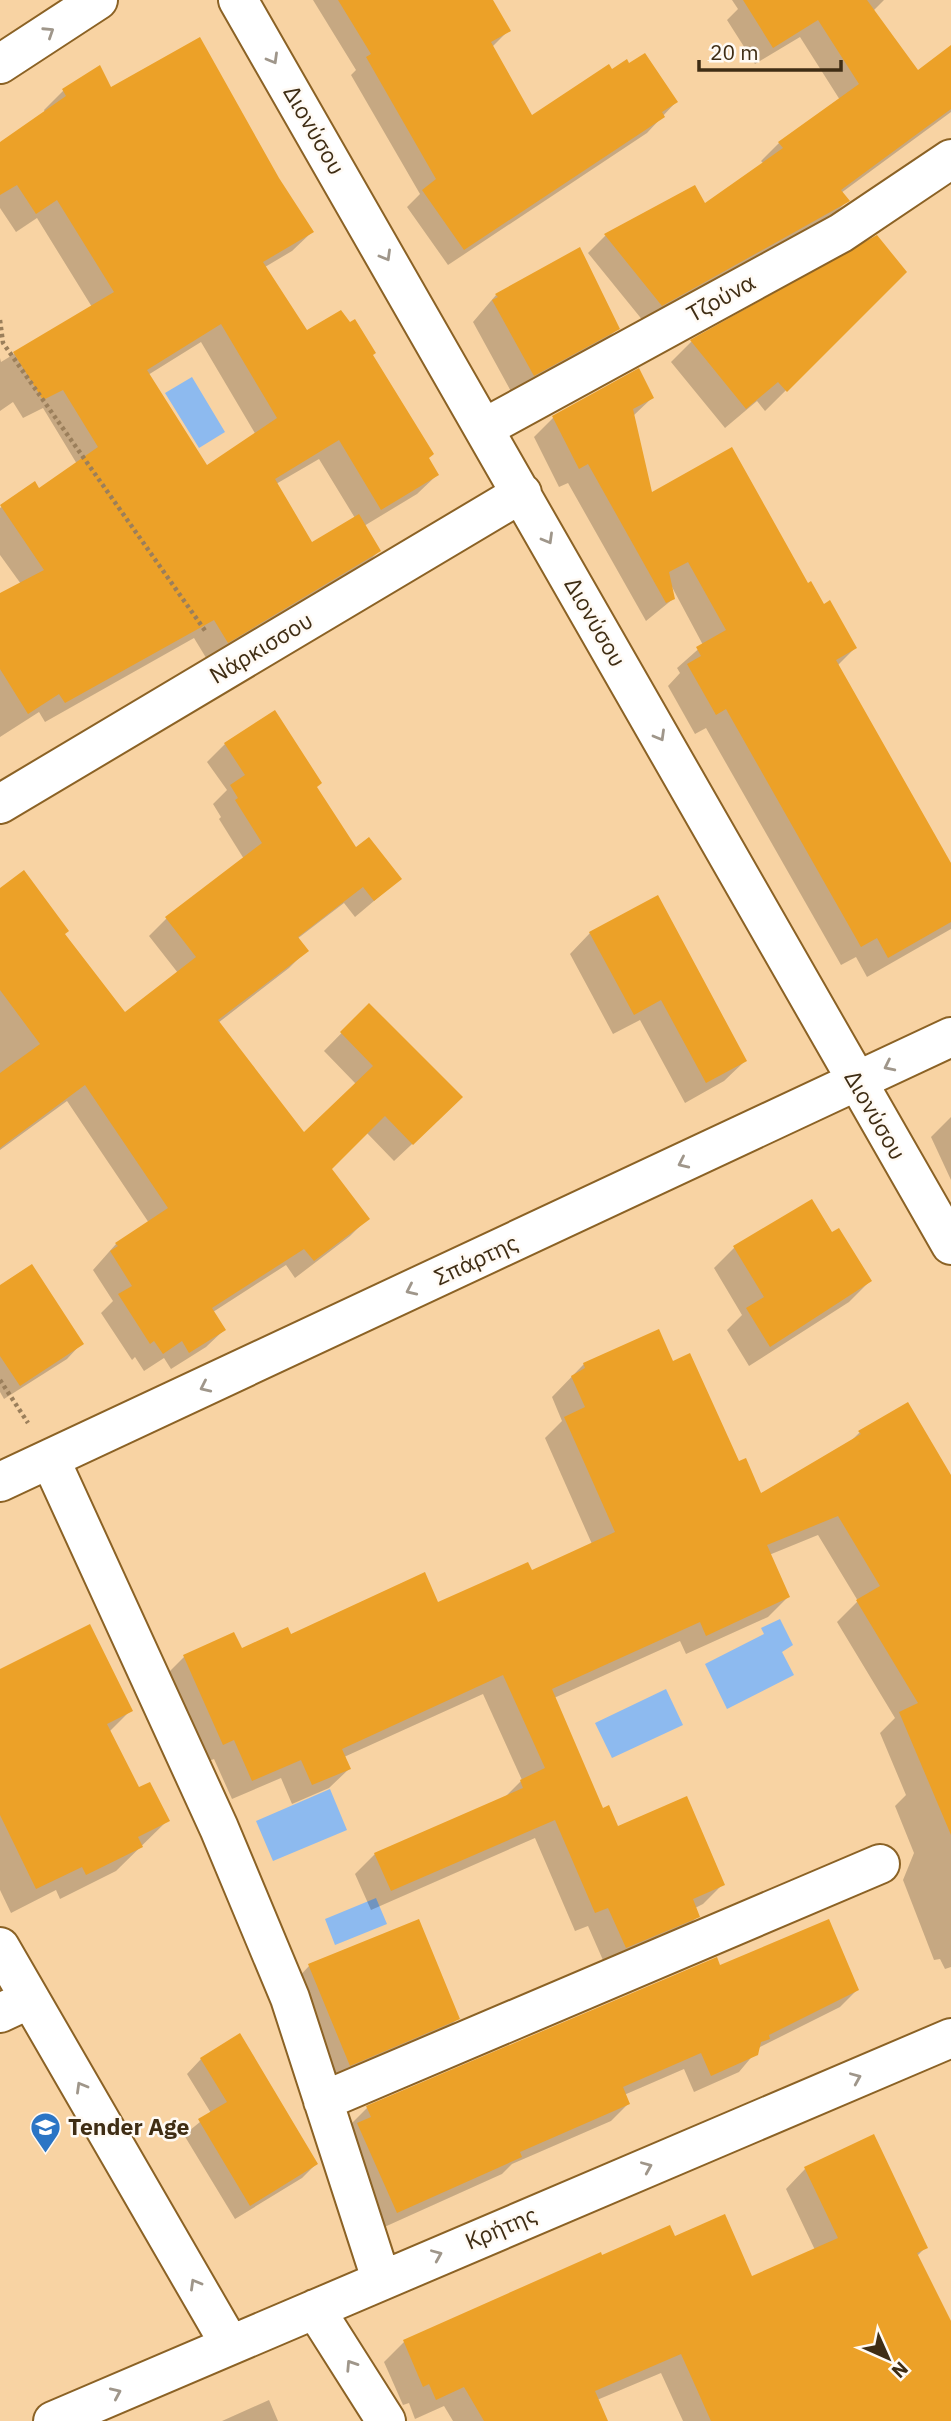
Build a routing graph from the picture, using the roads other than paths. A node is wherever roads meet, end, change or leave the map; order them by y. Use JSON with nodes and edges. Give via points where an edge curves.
{"nodes":[{"id":1,"x":98,"y":0,"type":"edge"},
{"id":2,"x":238,"y":0,"type":"edge"},
{"id":3,"x":0,"y":64,"type":"edge"},
{"id":4,"x":951,"y":159,"type":"edge"},
{"id":5,"x":486,"y":427,"type":"junction"},
{"id":6,"x":522,"y":493,"type":"junction"},
{"id":7,"x":0,"y":804,"type":"edge"},
{"id":8,"x":951,"y":1037,"type":"edge"},
{"id":9,"x":856,"y":1082,"type":"junction"},
{"id":10,"x":951,"y":1245,"type":"edge"},
{"id":11,"x":50,"y":1459,"type":"junction"},
{"id":12,"x":0,"y":1482,"type":"edge"},
{"id":13,"x":880,"y":1864,"type":"dead end"},
{"id":14,"x":0,"y":1947,"type":"edge"},
{"id":15,"x":15,"y":2006,"type":"edge"},
{"id":16,"x":951,"y":2038,"type":"edge"},
{"id":17,"x":323,"y":2101,"type":"junction"},
{"id":18,"x":380,"y":2279,"type":"junction"},
{"id":19,"x":315,"y":2309,"type":"junction"},
{"id":20,"x":229,"y":2343,"type":"junction"},
{"id":21,"x":53,"y":2421,"type":"edge"},
{"id":22,"x":386,"y":2421,"type":"edge"}],
"edges":[{"from":3,"to":1,"type":"street","one_way":true},
{"from":2,"to":5,"type":"street","name":"Διονύσου","one_way":true},
{"from":4,"to":5,"type":"street","name":"Τζούνα","via":[[841,233]]},
{"from":5,"to":6,"type":"street","name":"Διονύσου"},
{"from":6,"to":7,"type":"street","name":"Νάρκισσου"},
{"from":6,"to":9,"type":"street","name":"Διονύσου","one_way":true},
{"from":8,"to":9,"type":"street","name":"Σπάρτης","one_way":true},
{"from":9,"to":10,"type":"street","name":"Διονύσου"},
{"from":9,"to":11,"type":"street","name":"Σπάρτης","one_way":true},
{"from":11,"to":12,"type":"street","name":"Σπάρτης"},
{"from":11,"to":17,"type":"street","via":[[219,1828],[289,1998]]},
{"from":13,"to":17,"type":"street"},
{"from":14,"to":15,"type":"street"},
{"from":20,"to":15,"type":"street","one_way":true},
{"from":18,"to":16,"type":"street","name":"Κρήτης","one_way":true},
{"from":17,"to":18,"type":"street"},
{"from":18,"to":19,"type":"street","name":"Κρήτης"},
{"from":19,"to":20,"type":"street","name":"Κρήτης"},
{"from":22,"to":19,"type":"street","one_way":true},
{"from":21,"to":20,"type":"street","name":"Κρήτης","one_way":true}]}
